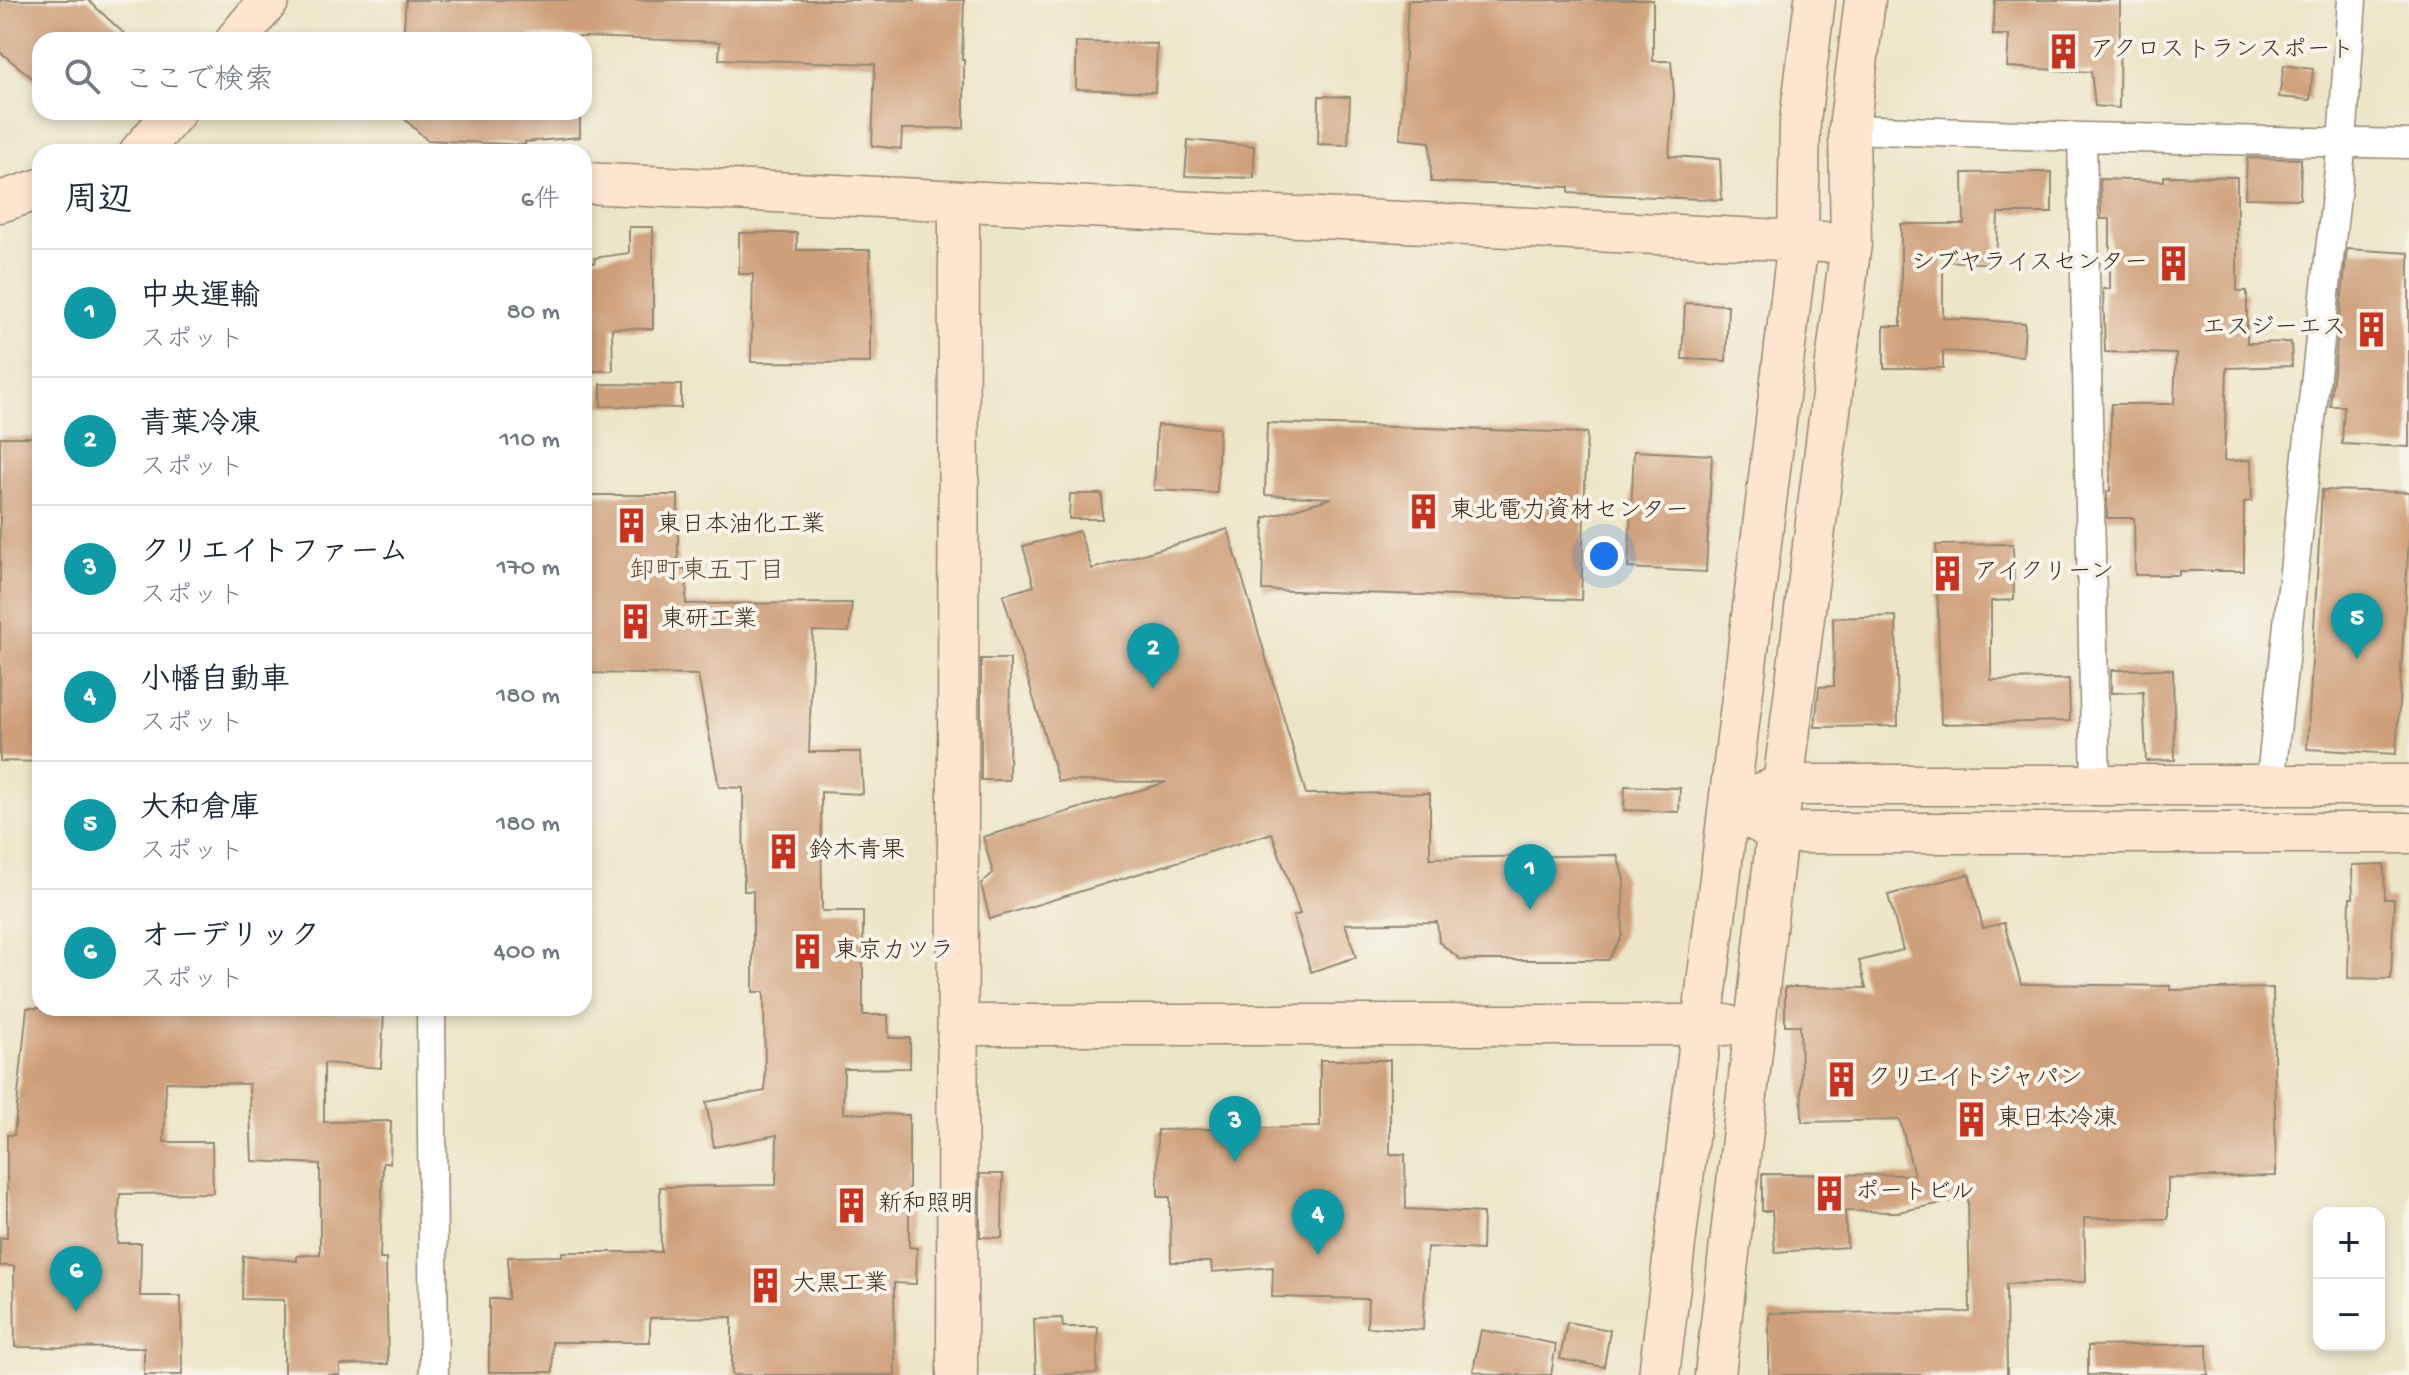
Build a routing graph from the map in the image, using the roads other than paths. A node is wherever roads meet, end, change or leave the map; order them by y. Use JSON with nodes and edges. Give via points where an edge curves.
{"nodes":[{"id":1,"x":269,"y":0,"type":"edge"},
{"id":2,"x":1815,"y":0,"type":"edge"},
{"id":3,"x":1865,"y":0,"type":"edge"},
{"id":4,"x":2352,"y":0,"type":"edge"},
{"id":5,"x":243,"y":32,"type":"edge"},
{"id":6,"x":168,"y":120,"type":"edge"},
{"id":7,"x":1849,"y":129,"type":"junction"},
{"id":8,"x":2082,"y":137,"type":"junction"},
{"id":9,"x":2342,"y":143,"type":"junction"},
{"id":10,"x":147,"y":144,"type":"edge"},
{"id":11,"x":2409,"y":144,"type":"edge"},
{"id":12,"x":592,"y":183,"type":"edge"},
{"id":13,"x":32,"y":192,"type":"edge"},
{"id":14,"x":0,"y":202,"type":"edge"},
{"id":15,"x":959,"y":202,"type":"junction"},
{"id":16,"x":1798,"y":241,"type":"junction"},
{"id":17,"x":1851,"y":243,"type":"junction"},
{"id":18,"x":1783,"y":785,"type":"junction"},
{"id":19,"x":2096,"y":785,"type":"junction"},
{"id":20,"x":2270,"y":785,"type":"junction"},
{"id":21,"x":2409,"y":785,"type":"edge"},
{"id":22,"x":1729,"y":805,"type":"junction"},
{"id":23,"x":1777,"y":833,"type":"junction"},
{"id":24,"x":2409,"y":833,"type":"edge"},
{"id":25,"x":431,"y":1016,"type":"edge"},
{"id":26,"x":1755,"y":1024,"type":"junction"},
{"id":27,"x":958,"y":1025,"type":"junction"},
{"id":28,"x":1701,"y":1026,"type":"junction"},
{"id":29,"x":434,"y":1375,"type":"edge"},
{"id":30,"x":957,"y":1375,"type":"edge"},
{"id":31,"x":1659,"y":1375,"type":"edge"},
{"id":32,"x":1715,"y":1375,"type":"edge"}],
"edges":[{"from":1,"to":5,"type":"street"},
{"from":2,"to":16,"type":"street","via":[[1800,121]]},
{"from":3,"to":7,"type":"street"},
{"from":4,"to":9,"type":"street"},
{"from":6,"to":10,"type":"street"},
{"from":7,"to":8,"type":"street"},
{"from":7,"to":17,"type":"street"},
{"from":8,"to":9,"type":"street"},
{"from":8,"to":19,"type":"street"},
{"from":9,"to":11,"type":"street"},
{"from":9,"to":20,"type":"street"},
{"from":12,"to":15,"type":"street"},
{"from":13,"to":14,"type":"street"},
{"from":15,"to":16,"type":"street"},
{"from":15,"to":27,"type":"street"},
{"from":16,"to":17,"type":"street"},
{"from":16,"to":22,"type":"street"},
{"from":17,"to":18,"type":"street"},
{"from":18,"to":19,"type":"street"},
{"from":18,"to":22,"type":"street"},
{"from":18,"to":23,"type":"street"},
{"from":19,"to":20,"type":"street"},
{"from":20,"to":21,"type":"street"},
{"from":22,"to":23,"type":"street"},
{"from":22,"to":28,"type":"street"},
{"from":23,"to":24,"type":"street"},
{"from":23,"to":26,"type":"street"},
{"from":25,"to":29,"type":"street"},
{"from":26,"to":28,"type":"street"},
{"from":26,"to":32,"type":"street"},
{"from":27,"to":28,"type":"street"},
{"from":27,"to":30,"type":"street"},
{"from":28,"to":31,"type":"street"}]}
